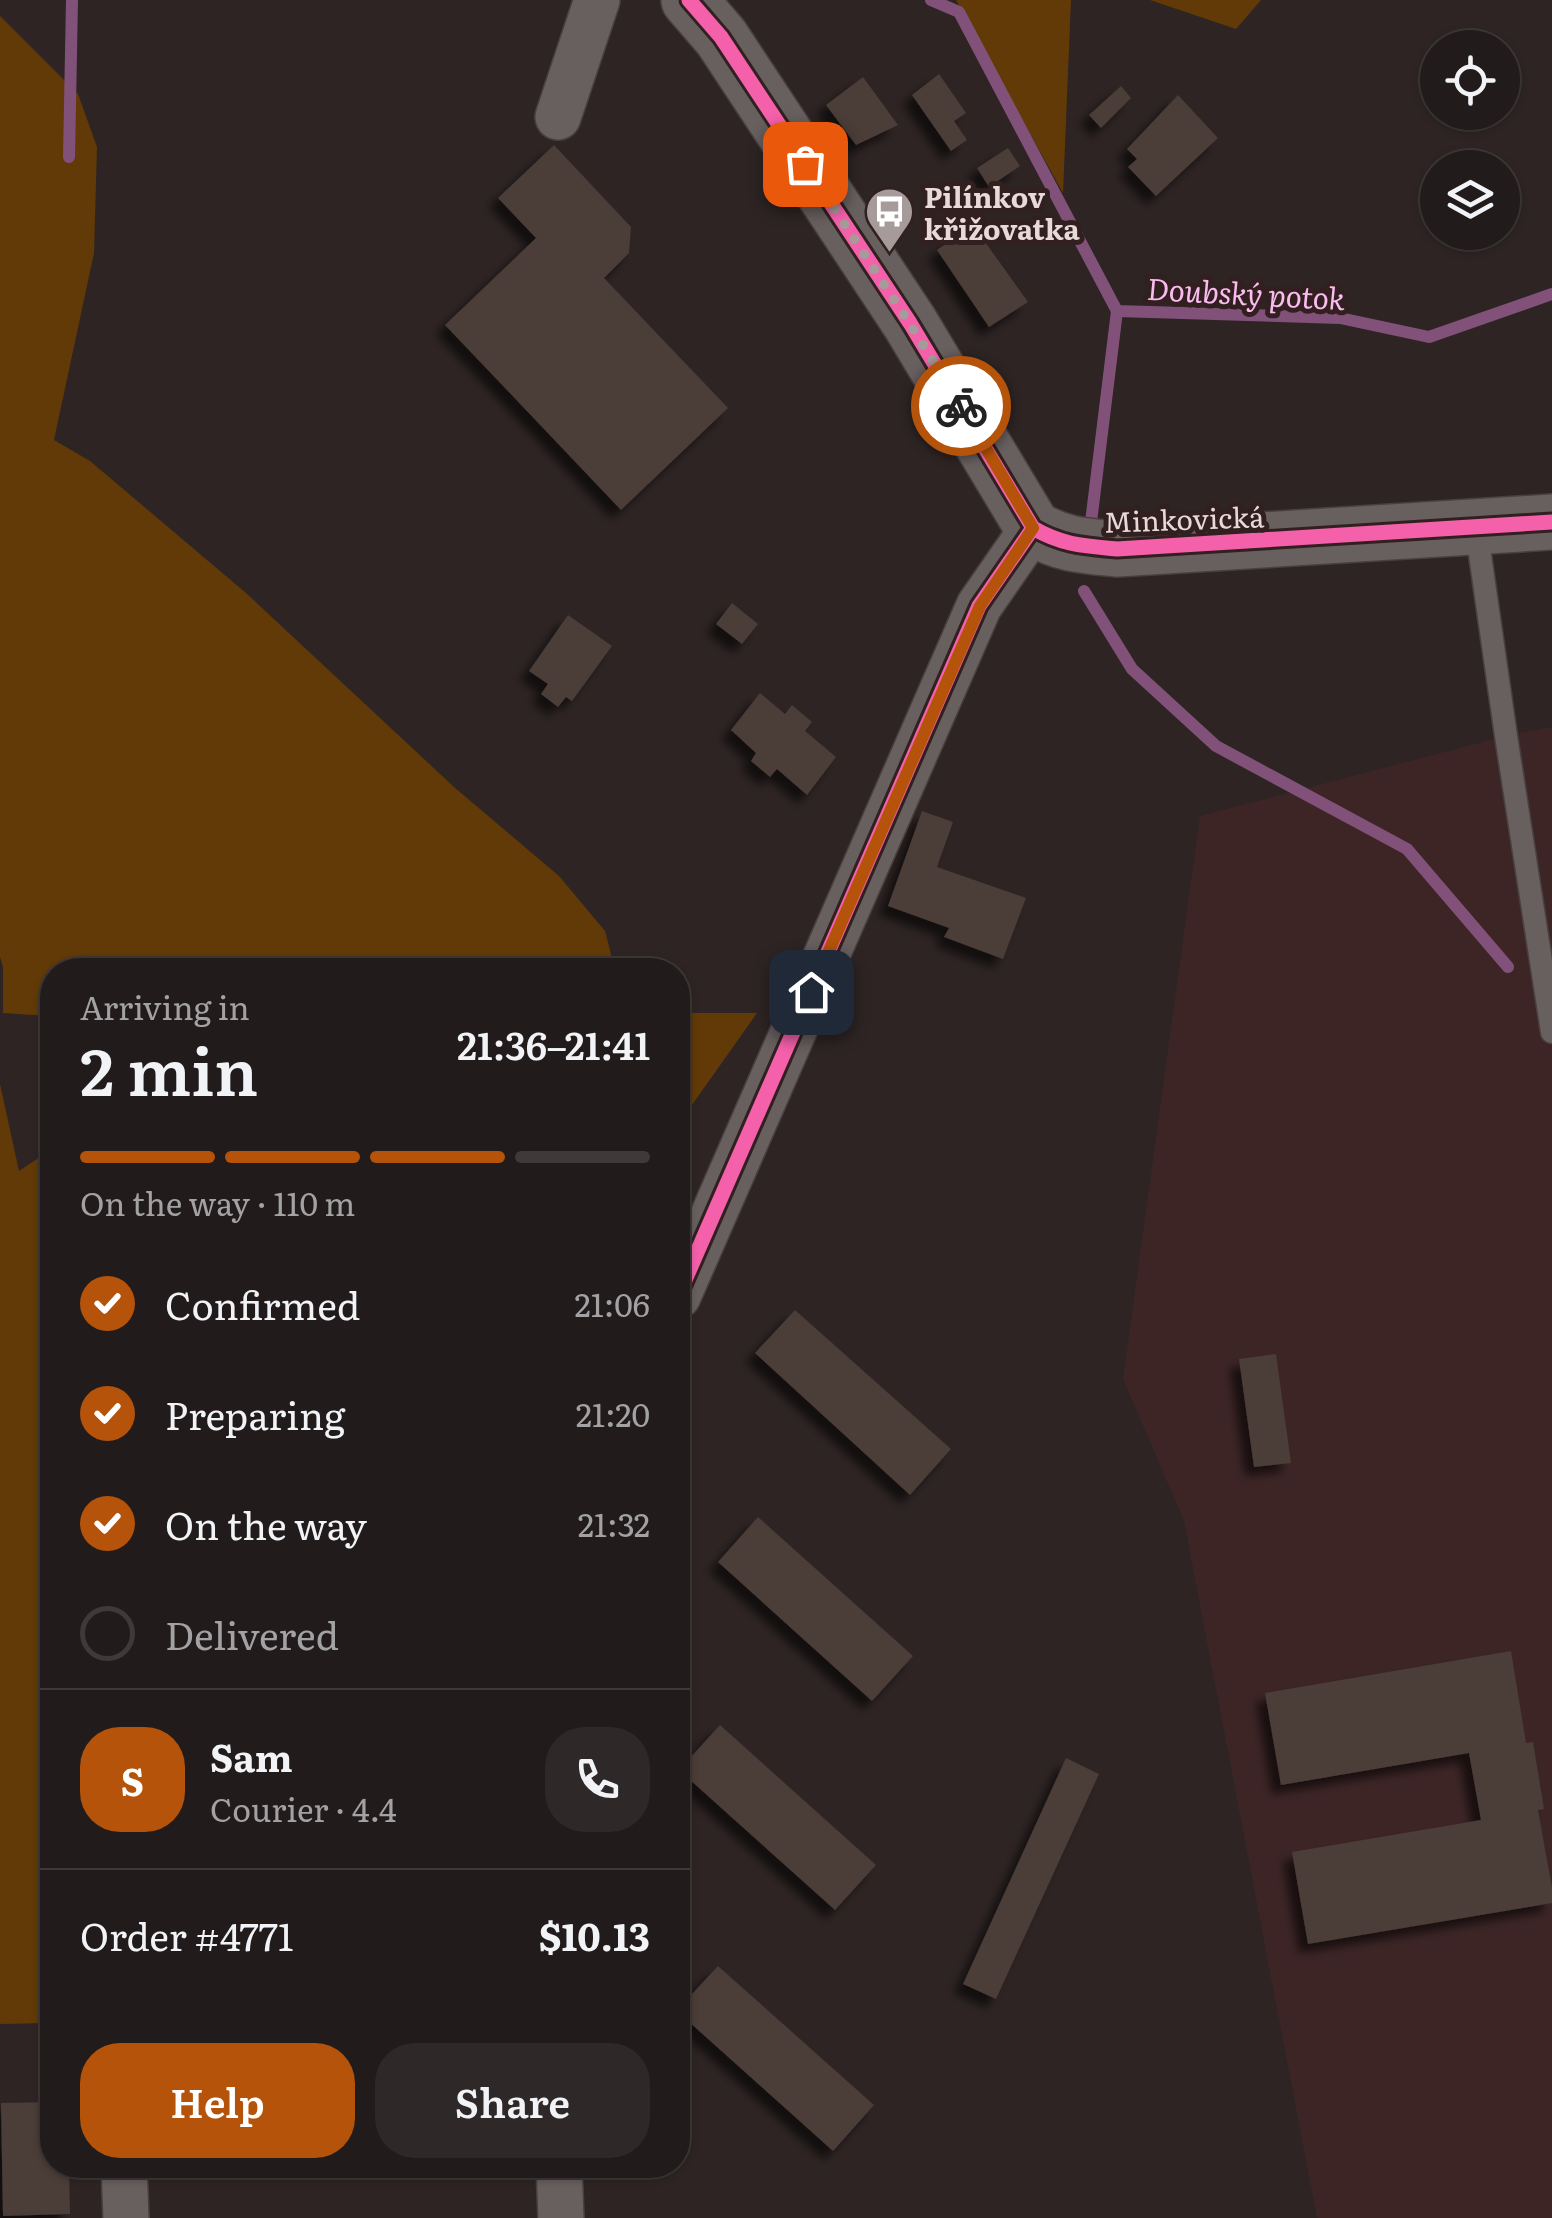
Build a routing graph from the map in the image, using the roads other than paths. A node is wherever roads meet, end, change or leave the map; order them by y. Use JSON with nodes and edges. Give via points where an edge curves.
{"nodes":[{"id":1,"x":597,"y":0,"type":"edge"},
{"id":2,"x":689,"y":0,"type":"edge"},
{"id":3,"x":558,"y":117,"type":"dead end"},
{"id":4,"x":1552,"y":522,"type":"edge"},
{"id":5,"x":1476,"y":527,"type":"junction"},
{"id":6,"x":1033,"y":528,"type":"junction"},
{"id":7,"x":1552,"y":1032,"type":"edge"},
{"id":8,"x":690,"y":1269,"type":"edge"},
{"id":9,"x":124,"y":2178,"type":"edge"},
{"id":10,"x":560,"y":2178,"type":"edge"},
{"id":11,"x":126,"y":2218,"type":"edge"},
{"id":12,"x":561,"y":2218,"type":"edge"}],
"edges":[{"from":1,"to":3,"type":"street"},
{"from":2,"to":6,"type":"street","via":[[721,37],[910,324]]},
{"from":4,"to":5,"type":"street","name":"Minkovická"},
{"from":5,"to":6,"type":"street","name":"Minkovická","via":[[1117,549],[1074,545]]},
{"from":5,"to":7,"type":"lane"},
{"from":6,"to":8,"type":"street","via":[[980,606]]},
{"from":9,"to":11,"type":"street"},
{"from":10,"to":12,"type":"street"}]}
